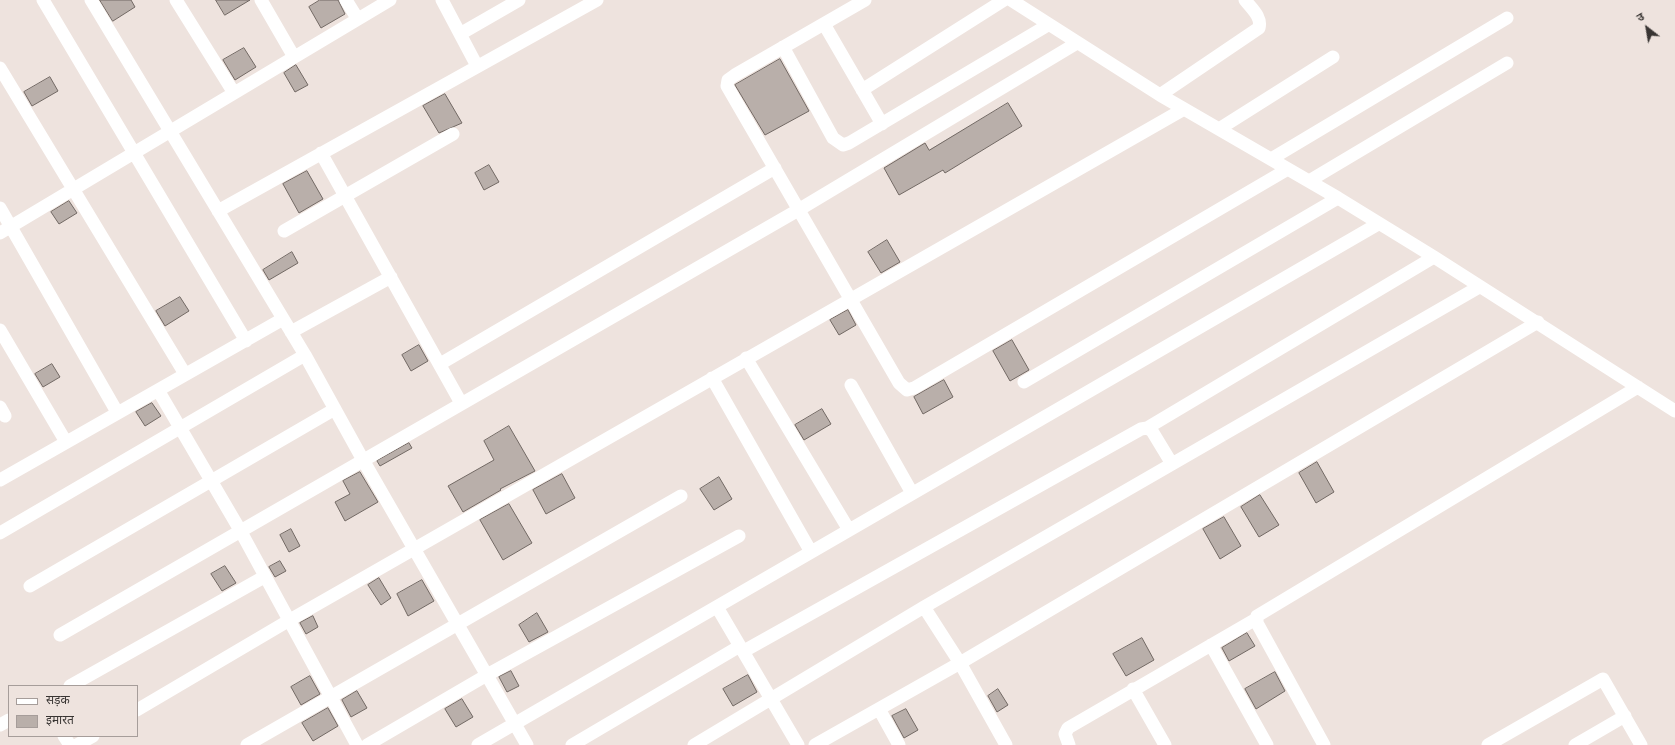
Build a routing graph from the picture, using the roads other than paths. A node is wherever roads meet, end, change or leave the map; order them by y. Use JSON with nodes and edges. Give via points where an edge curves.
{"nodes":[{"id":1,"x":43,"y":0,"type":"edge"},
{"id":2,"x":91,"y":0,"type":"edge"},
{"id":3,"x":176,"y":0,"type":"edge"},
{"id":4,"x":261,"y":0,"type":"edge"},
{"id":5,"x":346,"y":0,"type":"edge"},
{"id":6,"x":390,"y":0,"type":"edge"},
{"id":7,"x":442,"y":0,"type":"edge"},
{"id":8,"x":519,"y":0,"type":"edge"},
{"id":9,"x":597,"y":0,"type":"edge"},
{"id":10,"x":865,"y":0,"type":"edge"},
{"id":11,"x":1004,"y":0,"type":"edge"},
{"id":12,"x":1011,"y":0,"type":"edge"},
{"id":13,"x":1245,"y":0,"type":"edge"},
{"id":14,"x":357,"y":18,"type":"junction"},
{"id":15,"x":1507,"y":18,"type":"dead end"},
{"id":16,"x":824,"y":24,"type":"junction"},
{"id":17,"x":1048,"y":25,"type":"junction"},
{"id":18,"x":460,"y":34,"type":"junction"},
{"id":19,"x":1077,"y":43,"type":"junction"},
{"id":20,"x":783,"y":47,"type":"junction"},
{"id":21,"x":294,"y":57,"type":"junction"},
{"id":22,"x":1334,"y":58,"type":"dead end"},
{"id":23,"x":1507,"y":63,"type":"dead end"},
{"id":24,"x":477,"y":66,"type":"junction"},
{"id":25,"x":0,"y":68,"type":"edge"},
{"id":26,"x":862,"y":90,"type":"junction"},
{"id":27,"x":234,"y":93,"type":"junction"},
{"id":28,"x":1160,"y":95,"type":"junction"},
{"id":29,"x":1184,"y":108,"type":"junction"},
{"id":30,"x":882,"y":124,"type":"junction"},
{"id":31,"x":1219,"y":129,"type":"junction"},
{"id":32,"x":169,"y":132,"type":"junction"},
{"id":33,"x":453,"y":134,"type":"dead end"},
{"id":34,"x":134,"y":153,"type":"junction"},
{"id":35,"x":321,"y":153,"type":"junction"},
{"id":36,"x":1271,"y":159,"type":"junction"},
{"id":37,"x":775,"y":168,"type":"junction"},
{"id":38,"x":1288,"y":169,"type":"junction"},
{"id":39,"x":1309,"y":181,"type":"junction"},
{"id":40,"x":72,"y":188,"type":"junction"},
{"id":41,"x":346,"y":196,"type":"junction"},
{"id":42,"x":1338,"y":198,"type":"junction"},
{"id":43,"x":0,"y":208,"type":"edge"},
{"id":44,"x":800,"y":209,"type":"junction"},
{"id":45,"x":218,"y":211,"type":"junction"},
{"id":46,"x":1378,"y":224,"type":"junction"},
{"id":47,"x":6,"y":230,"type":"edge"},
{"id":48,"x":284,"y":231,"type":"dead end"},
{"id":49,"x":1434,"y":257,"type":"junction"},
{"id":50,"x":391,"y":277,"type":"junction"},
{"id":51,"x":1479,"y":286,"type":"junction"},
{"id":52,"x":850,"y":299,"type":"junction"},
{"id":53,"x":284,"y":320,"type":"junction"},
{"id":54,"x":1538,"y":322,"type":"junction"},
{"id":55,"x":0,"y":330,"type":"edge"},
{"id":56,"x":291,"y":332,"type":"junction"},
{"id":57,"x":246,"y":341,"type":"junction"},
{"id":58,"x":305,"y":355,"type":"junction"},
{"id":59,"x":746,"y":358,"type":"junction"},
{"id":60,"x":440,"y":364,"type":"junction"},
{"id":61,"x":185,"y":374,"type":"junction"},
{"id":62,"x":712,"y":378,"type":"junction"},
{"id":63,"x":1024,"y":382,"type":"dead end"},
{"id":64,"x":851,"y":385,"type":"dead end"},
{"id":65,"x":1638,"y":387,"type":"junction"},
{"id":66,"x":158,"y":390,"type":"junction"},
{"id":67,"x":461,"y":403,"type":"junction"},
{"id":68,"x":335,"y":409,"type":"junction"},
{"id":69,"x":1675,"y":411,"type":"edge"},
{"id":70,"x":118,"y":412,"type":"junction"},
{"id":71,"x":179,"y":428,"type":"junction"},
{"id":72,"x":1147,"y":428,"type":"junction"},
{"id":73,"x":66,"y":442,"type":"junction"},
{"id":74,"x":363,"y":460,"type":"junction"},
{"id":75,"x":1172,"y":464,"type":"junction"},
{"id":76,"x":0,"y":480,"type":"edge"},
{"id":77,"x":211,"y":481,"type":"junction"},
{"id":78,"x":912,"y":493,"type":"junction"},
{"id":79,"x":680,"y":496,"type":"dead end"},
{"id":80,"x":240,"y":530,"type":"junction"},
{"id":81,"x":849,"y":530,"type":"junction"},
{"id":82,"x":0,"y":533,"type":"edge"},
{"id":83,"x":739,"y":536,"type":"dead end"},
{"id":84,"x":415,"y":548,"type":"junction"},
{"id":85,"x":811,"y":552,"type":"junction"},
{"id":86,"x":264,"y":576,"type":"junction"},
{"id":87,"x":30,"y":586,"type":"dead end"},
{"id":88,"x":717,"y":607,"type":"junction"},
{"id":89,"x":924,"y":607,"type":"junction"},
{"id":90,"x":1256,"y":619,"type":"junction"},
{"id":91,"x":288,"y":621,"type":"junction"},
{"id":92,"x":458,"y":623,"type":"junction"},
{"id":93,"x":60,"y":635,"type":"dead end"},
{"id":94,"x":1211,"y":645,"type":"junction"},
{"id":95,"x":742,"y":648,"type":"junction"},
{"id":96,"x":960,"y":663,"type":"junction"},
{"id":97,"x":487,"y":675,"type":"junction"},
{"id":98,"x":72,"y":685,"type":"edge"},
{"id":99,"x":1133,"y":690,"type":"junction"},
{"id":100,"x":330,"y":697,"type":"junction"},
{"id":101,"x":772,"y":699,"type":"junction"},
{"id":102,"x":138,"y":709,"type":"edge"},
{"id":103,"x":879,"y":709,"type":"junction"},
{"id":104,"x":1625,"y":716,"type":"junction"},
{"id":105,"x":515,"y":724,"type":"junction"},
{"id":106,"x":91,"y":737,"type":"edge"},
{"id":107,"x":77,"y":745,"type":"edge"},
{"id":108,"x":247,"y":745,"type":"edge"},
{"id":109,"x":357,"y":745,"type":"edge"},
{"id":110,"x":367,"y":745,"type":"edge"},
{"id":111,"x":478,"y":745,"type":"edge"},
{"id":112,"x":527,"y":745,"type":"edge"},
{"id":113,"x":572,"y":745,"type":"edge"},
{"id":114,"x":694,"y":745,"type":"edge"},
{"id":115,"x":798,"y":745,"type":"edge"},
{"id":116,"x":815,"y":745,"type":"edge"},
{"id":117,"x":899,"y":745,"type":"edge"},
{"id":118,"x":1006,"y":745,"type":"edge"},
{"id":119,"x":1069,"y":745,"type":"edge"},
{"id":120,"x":1165,"y":745,"type":"edge"},
{"id":121,"x":1267,"y":745,"type":"edge"},
{"id":122,"x":1324,"y":745,"type":"edge"},
{"id":123,"x":1488,"y":745,"type":"edge"},
{"id":124,"x":1575,"y":745,"type":"edge"},
{"id":125,"x":1641,"y":745,"type":"edge"}],
"edges":[{"from":1,"to":34,"type":"street"},
{"from":2,"to":32,"type":"street"},
{"from":3,"to":27,"type":"street"},
{"from":4,"to":21,"type":"street"},
{"from":5,"to":14,"type":"street"},
{"from":6,"to":14,"type":"street"},
{"from":7,"to":18,"type":"street"},
{"from":8,"to":18,"type":"street"},
{"from":9,"to":24,"type":"street"},
{"from":10,"to":16,"type":"street"},
{"from":11,"to":26,"type":"street"},
{"from":12,"to":17,"type":"street"},
{"from":13,"to":28,"type":"street","via":[[1258,16],[1259,28]]},
{"from":14,"to":21,"type":"street"},
{"from":15,"to":36,"type":"street"},
{"from":16,"to":20,"type":"street"},
{"from":16,"to":26,"type":"street"},
{"from":17,"to":19,"type":"street"},
{"from":17,"to":30,"type":"street"},
{"from":18,"to":24,"type":"street"},
{"from":19,"to":28,"type":"street"},
{"from":19,"to":44,"type":"street"},
{"from":20,"to":30,"type":"street","via":[[838,143],[849,143]]},
{"from":20,"to":37,"type":"street","via":[[735,75],[728,80],[727,86]]},
{"from":21,"to":27,"type":"street"},
{"from":22,"to":31,"type":"street"},
{"from":23,"to":39,"type":"street"},
{"from":24,"to":35,"type":"street"},
{"from":25,"to":40,"type":"street"},
{"from":26,"to":30,"type":"street"},
{"from":27,"to":32,"type":"street"},
{"from":28,"to":29,"type":"street"},
{"from":29,"to":31,"type":"street"},
{"from":29,"to":52,"type":"street"},
{"from":31,"to":36,"type":"street"},
{"from":32,"to":34,"type":"street"},
{"from":32,"to":45,"type":"street"},
{"from":33,"to":41,"type":"street"},
{"from":34,"to":40,"type":"street"},
{"from":34,"to":57,"type":"street"},
{"from":35,"to":41,"type":"street"},
{"from":35,"to":45,"type":"street"},
{"from":36,"to":38,"type":"street"},
{"from":37,"to":44,"type":"street"},
{"from":37,"to":60,"type":"street"},
{"from":38,"to":39,"type":"street"},
{"from":38,"to":52,"type":"street","via":[[914,388],[907,390],[899,383]]},
{"from":39,"to":42,"type":"street"},
{"from":40,"to":47,"type":"street"},
{"from":40,"to":61,"type":"street"},
{"from":41,"to":48,"type":"street"},
{"from":41,"to":50,"type":"street"},
{"from":42,"to":46,"type":"street"},
{"from":42,"to":63,"type":"street"},
{"from":43,"to":47,"type":"street"},
{"from":44,"to":52,"type":"street"},
{"from":44,"to":67,"type":"street"},
{"from":45,"to":53,"type":"street"},
{"from":46,"to":49,"type":"street"},
{"from":46,"to":78,"type":"street"},
{"from":47,"to":70,"type":"street"},
{"from":49,"to":51,"type":"street"},
{"from":49,"to":72,"type":"street"},
{"from":50,"to":56,"type":"street"},
{"from":50,"to":60,"type":"street"},
{"from":51,"to":54,"type":"street"},
{"from":51,"to":75,"type":"street"},
{"from":52,"to":59,"type":"street"},
{"from":53,"to":56,"type":"street"},
{"from":53,"to":57,"type":"street"},
{"from":54,"to":65,"type":"street"},
{"from":54,"to":96,"type":"street"},
{"from":55,"to":73,"type":"street"},
{"from":56,"to":58,"type":"street"},
{"from":57,"to":61,"type":"street"},
{"from":58,"to":68,"type":"street"},
{"from":58,"to":71,"type":"street"},
{"from":59,"to":62,"type":"street"},
{"from":59,"to":81,"type":"street"},
{"from":60,"to":67,"type":"street"},
{"from":61,"to":66,"type":"street"},
{"from":62,"to":84,"type":"street"},
{"from":62,"to":85,"type":"street"},
{"from":64,"to":78,"type":"street"},
{"from":65,"to":69,"type":"street"},
{"from":65,"to":90,"type":"street","via":[[1260,613]]},
{"from":66,"to":70,"type":"street"},
{"from":66,"to":71,"type":"street"},
{"from":67,"to":74,"type":"street"},
{"from":68,"to":74,"type":"street"},
{"from":68,"to":77,"type":"street"},
{"from":70,"to":73,"type":"street"},
{"from":71,"to":77,"type":"street"},
{"from":71,"to":82,"type":"street"},
{"from":72,"to":75,"type":"street","via":[[1152,431]]},
{"from":72,"to":95,"type":"street","via":[[1128,436]]},
{"from":73,"to":76,"type":"street"},
{"from":74,"to":80,"type":"street"},
{"from":74,"to":84,"type":"street"},
{"from":75,"to":89,"type":"street"},
{"from":77,"to":80,"type":"street"},
{"from":77,"to":87,"type":"street"},
{"from":78,"to":81,"type":"street"},
{"from":79,"to":92,"type":"street"},
{"from":80,"to":86,"type":"street"},
{"from":80,"to":93,"type":"street"},
{"from":81,"to":85,"type":"street"},
{"from":83,"to":97,"type":"street"},
{"from":84,"to":91,"type":"street"},
{"from":84,"to":92,"type":"street"},
{"from":85,"to":88,"type":"street"},
{"from":86,"to":91,"type":"street"},
{"from":86,"to":98,"type":"street"},
{"from":88,"to":95,"type":"street"},
{"from":88,"to":105,"type":"street"},
{"from":89,"to":96,"type":"street"},
{"from":89,"to":101,"type":"street"},
{"from":90,"to":94,"type":"street"},
{"from":90,"to":122,"type":"street"},
{"from":91,"to":100,"type":"street"},
{"from":91,"to":102,"type":"street"},
{"from":92,"to":97,"type":"street"},
{"from":92,"to":100,"type":"street"},
{"from":94,"to":99,"type":"street"},
{"from":94,"to":121,"type":"street"},
{"from":95,"to":101,"type":"street"},
{"from":95,"to":113,"type":"street"},
{"from":96,"to":103,"type":"street"},
{"from":96,"to":118,"type":"street"},
{"from":97,"to":105,"type":"street"},
{"from":97,"to":110,"type":"street"},
{"from":99,"to":119,"type":"street","via":[[1068,728],[1065,734]]},
{"from":99,"to":120,"type":"street"},
{"from":100,"to":108,"type":"street"},
{"from":100,"to":109,"type":"street"},
{"from":101,"to":114,"type":"street"},
{"from":101,"to":115,"type":"street"},
{"from":103,"to":116,"type":"street"},
{"from":103,"to":117,"type":"street"},
{"from":104,"to":123,"type":"street","via":[[1603,679]]},
{"from":104,"to":124,"type":"street"},
{"from":104,"to":125,"type":"street"},
{"from":105,"to":111,"type":"street"},
{"from":105,"to":112,"type":"street"},
{"from":106,"to":107,"type":"street"}]}
